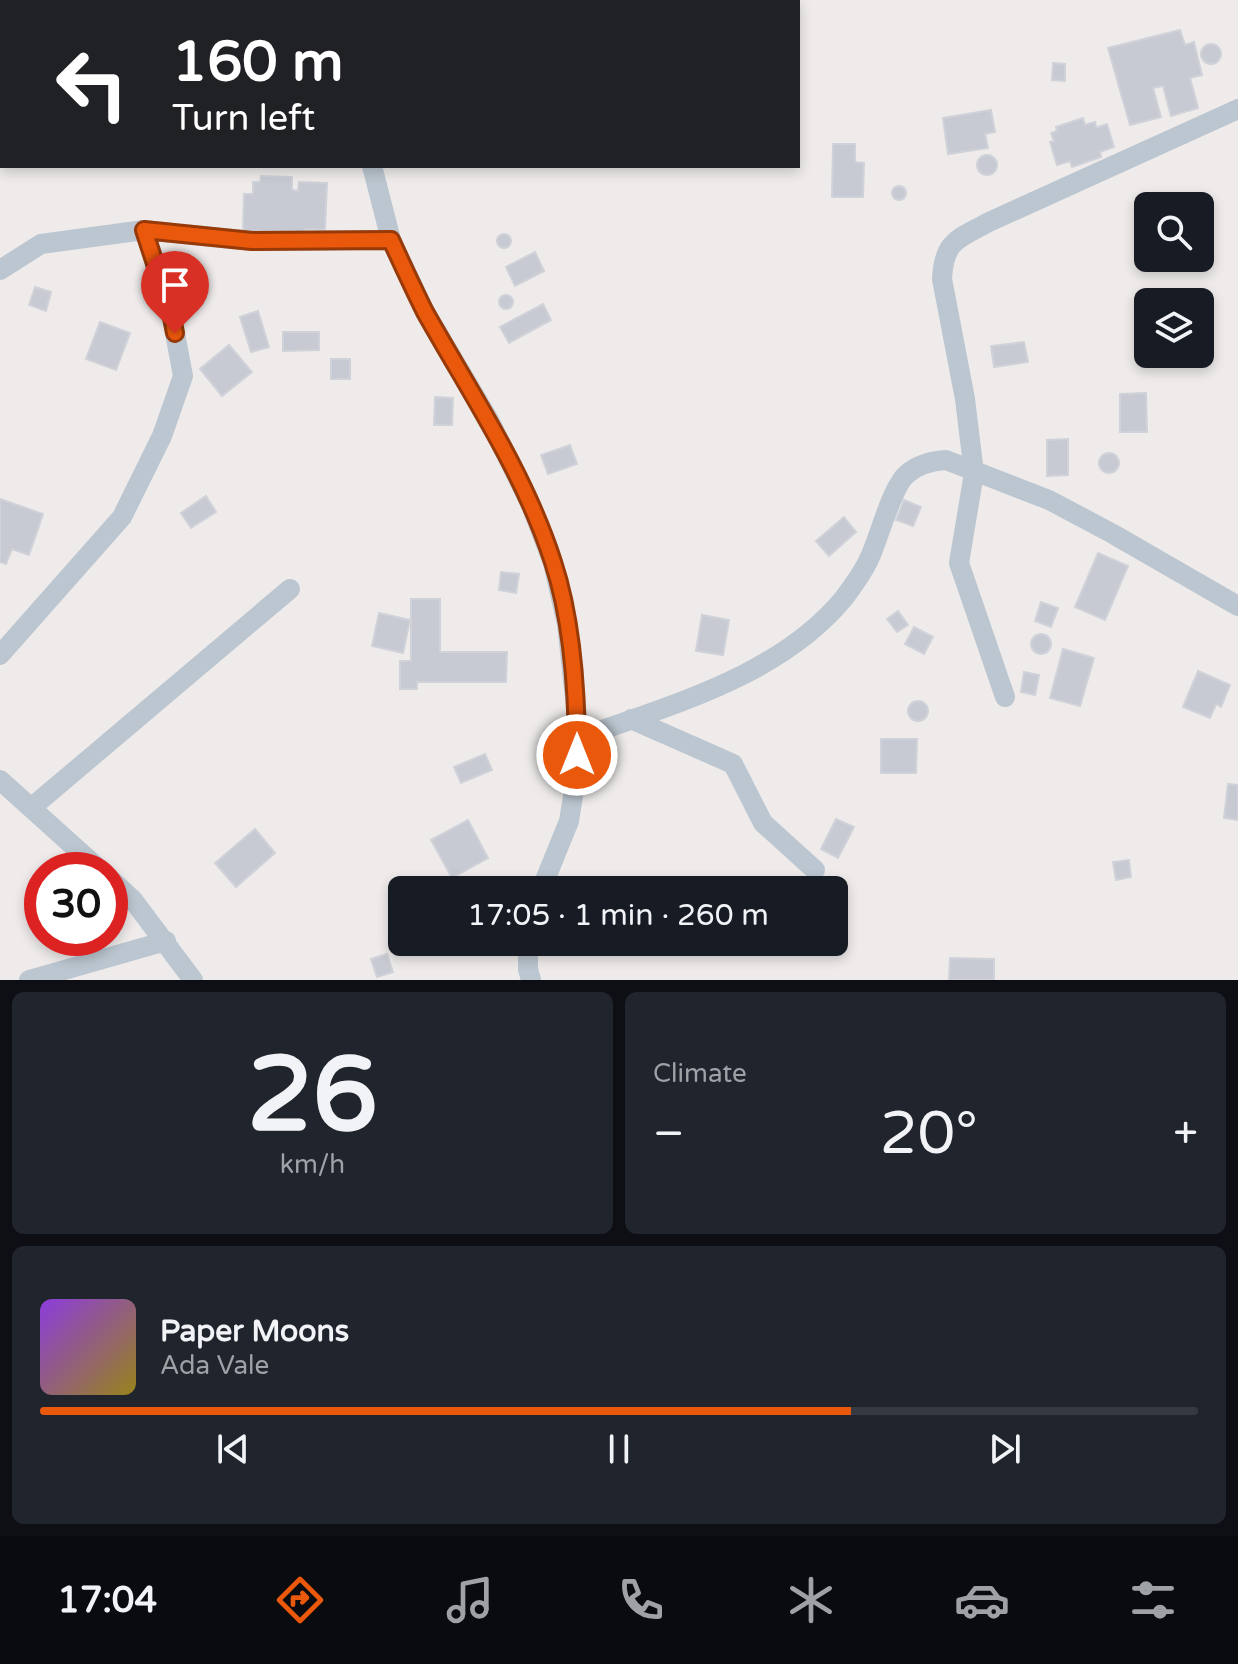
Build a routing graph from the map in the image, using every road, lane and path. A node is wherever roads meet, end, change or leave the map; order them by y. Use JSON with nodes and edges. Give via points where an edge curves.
{"nodes":[{"id":1,"x":1238,"y":109,"type":"edge"},
{"id":2,"x":373,"y":168,"type":"edge"},
{"id":3,"x":144,"y":230,"type":"junction"},
{"id":4,"x":391,"y":240,"type":"junction"},
{"id":5,"x":0,"y":270,"type":"edge"},
{"id":6,"x":974,"y":473,"type":"junction"},
{"id":7,"x":290,"y":589,"type":"dead end"},
{"id":8,"x":1238,"y":606,"type":"edge"},
{"id":9,"x":0,"y":655,"type":"edge"},
{"id":10,"x":1005,"y":697,"type":"dead end"},
{"id":11,"x":631,"y":719,"type":"junction"},
{"id":12,"x":577,"y":739,"type":"junction"},
{"id":13,"x":0,"y":780,"type":"edge"},
{"id":14,"x":31,"y":808,"type":"junction"},
{"id":15,"x":80,"y":852,"type":"edge"},
{"id":16,"x":815,"y":870,"type":"dead end"},
{"id":17,"x":547,"y":876,"type":"edge"},
{"id":18,"x":128,"y":895,"type":"edge"},
{"id":19,"x":166,"y":941,"type":"junction"},
{"id":20,"x":528,"y":956,"type":"edge"},
{"id":21,"x":29,"y":980,"type":"edge"},
{"id":22,"x":193,"y":980,"type":"edge"},
{"id":23,"x":531,"y":980,"type":"edge"}],
"edges":[{"from":1,"to":6,"type":"street","via":[[953,243],[943,259],[942,279]]},
{"from":2,"to":4,"type":"street"},
{"from":3,"to":4,"type":"street","via":[[252,241]]},
{"from":3,"to":5,"type":"street","via":[[41,244]]},
{"from":3,"to":9,"type":"street","via":[[171,312],[183,376],[162,436],[122,517]]},
{"from":4,"to":12,"type":"street","via":[[424,310],[489,420],[553,563],[567,624]]},
{"from":6,"to":8,"type":"street","via":[[1049,500]]},
{"from":6,"to":10,"type":"street","via":[[959,563]]},
{"from":6,"to":11,"type":"street","via":[[946,460],[906,474],[869,560],[830,615],[757,667]]},
{"from":7,"to":14,"type":"street"},
{"from":11,"to":12,"type":"street"},
{"from":11,"to":16,"type":"street","via":[[733,764],[763,823]]},
{"from":12,"to":17,"type":"street","via":[[569,821]]},
{"from":13,"to":14,"type":"street"},
{"from":14,"to":15,"type":"street"},
{"from":18,"to":19,"type":"street"},
{"from":19,"to":21,"type":"street"},
{"from":19,"to":22,"type":"street"},
{"from":20,"to":23,"type":"street"}]}
